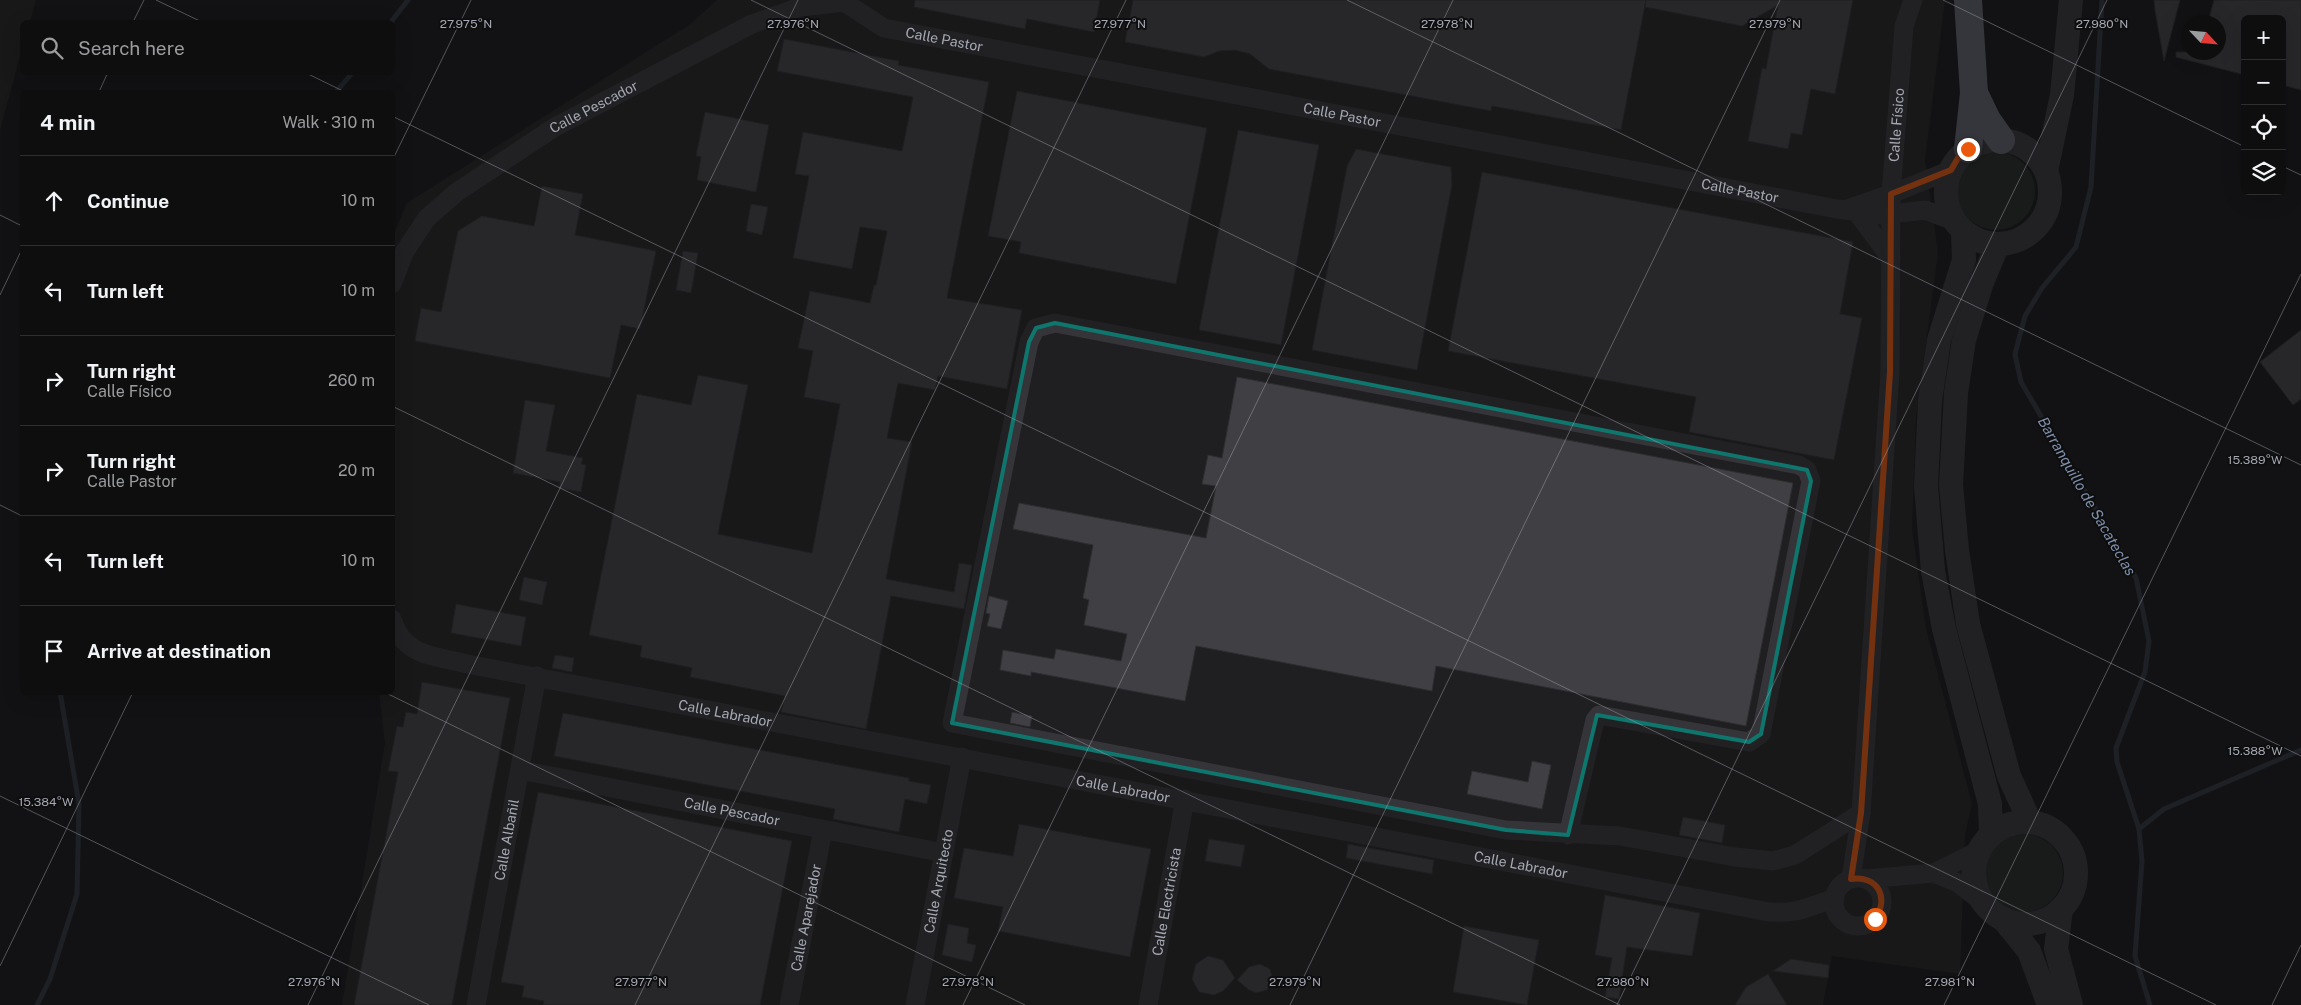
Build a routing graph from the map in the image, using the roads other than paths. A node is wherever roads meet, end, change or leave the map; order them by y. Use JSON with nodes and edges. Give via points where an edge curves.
{"nodes":[{"id":1,"x":1913,"y":0,"type":"edge"},
{"id":2,"x":1968,"y":0,"type":"edge"},
{"id":3,"x":2071,"y":0,"type":"edge"},
{"id":4,"x":844,"y":1,"type":"edge"},
{"id":5,"x":1974,"y":93,"type":"junction"},
{"id":6,"x":2062,"y":95,"type":"junction"},
{"id":7,"x":2009,"y":142,"type":"junction"},
{"id":8,"x":1968,"y":149,"type":"junction"},
{"id":9,"x":1951,"y":170,"type":"junction"},
{"id":10,"x":2046,"y":171,"type":"junction"},
{"id":11,"x":1891,"y":194,"type":"junction"},
{"id":12,"x":1851,"y":210,"type":"junction"},
{"id":13,"x":1891,"y":215,"type":"junction"},
{"id":14,"x":1959,"y":226,"type":"junction"},
{"id":15,"x":1998,"y":244,"type":"junction"},
{"id":16,"x":1891,"y":258,"type":"junction"},
{"id":17,"x":395,"y":276,"type":"edge"},
{"id":18,"x":395,"y":628,"type":"edge"},
{"id":19,"x":537,"y":676,"type":"junction"},
{"id":20,"x":962,"y":757,"type":"junction"},
{"id":21,"x":520,"y":770,"type":"junction"},
{"id":22,"x":1185,"y":800,"type":"junction"},
{"id":23,"x":1861,"y":813,"type":"junction"},
{"id":24,"x":2030,"y":822,"type":"junction"},
{"id":25,"x":823,"y":830,"type":"junction"},
{"id":26,"x":1568,"y":835,"type":"junction"},
{"id":27,"x":1984,"y":842,"type":"junction"},
{"id":28,"x":944,"y":853,"type":"junction"},
{"id":29,"x":1934,"y":873,"type":"junction"},
{"id":30,"x":1910,"y":874,"type":"junction"},
{"id":31,"x":1859,"y":879,"type":"junction"},
{"id":32,"x":1834,"y":898,"type":"junction"},
{"id":33,"x":1981,"y":901,"type":"junction"},
{"id":34,"x":1882,"y":905,"type":"junction"},
{"id":35,"x":2061,"y":909,"type":"junction"},
{"id":36,"x":2004,"y":920,"type":"junction"},
{"id":37,"x":476,"y":1005,"type":"edge"},
{"id":38,"x":789,"y":1005,"type":"edge"},
{"id":39,"x":915,"y":1005,"type":"edge"},
{"id":40,"x":1148,"y":1005,"type":"edge"},
{"id":41,"x":2049,"y":1005,"type":"edge"},
{"id":42,"x":2071,"y":1005,"type":"edge"}],
"edges":[{"from":1,"to":11,"type":"street","name":"Calle Físico","via":[[1904,26]]},
{"from":2,"to":5,"type":"highway"},
{"from":3,"to":6,"type":"street"},
{"from":4,"to":12,"type":"street","name":"Calle Pastor","via":[[884,28]]},
{"from":4,"to":17,"type":"street","name":"Calle Pescador","via":[[800,7],[752,24],[555,127],[457,192],[427,218],[405,251]]},
{"from":5,"to":7,"type":"highway","via":[[1986,120]]},
{"from":5,"to":8,"type":"highway"},
{"from":6,"to":7,"type":"street","via":[[2045,123]]},
{"from":6,"to":10,"type":"street"},
{"from":7,"to":8,"type":"street","via":[[1984,142]]},
{"from":7,"to":10,"type":"street","via":[[2029,150]]},
{"from":8,"to":9,"type":"street"},
{"from":9,"to":11,"type":"street","name":"Calle Pastor"},
{"from":9,"to":14,"type":"street","via":[[1946,183],[1946,197]]},
{"from":10,"to":15,"type":"street","via":[[2050,187],[2048,204],[2041,220],[2030,233],[2015,241]]},
{"from":11,"to":12,"type":"street","name":"Calle Pastor"},
{"from":11,"to":13,"type":"street","name":"Calle Físico"},
{"from":12,"to":13,"type":"street","name":"Calle Pastor"},
{"from":12,"to":16,"type":"street"},
{"from":13,"to":14,"type":"street","name":"Calle Pastor","via":[[1925,210]]},
{"from":13,"to":16,"type":"street","name":"Calle Físico"},
{"from":14,"to":15,"type":"street","via":[[1973,238]]},
{"from":14,"to":27,"type":"street","via":[[1964,260],[1939,340],[1931,392],[1926,486],[1933,571],[1944,629],[1990,804]]},
{"from":15,"to":24,"type":"street","via":[[1964,340],[1956,393],[1951,485],[1968,624],[2009,776]]},
{"from":16,"to":23,"type":"street","name":"Calle Físico","via":[[1890,372]]},
{"from":18,"to":19,"type":"street","name":"Calle Labrador","via":[[412,649],[467,664]]},
{"from":19,"to":20,"type":"street","name":"Calle Labrador"},
{"from":19,"to":21,"type":"street","name":"Calle Albañil"},
{"from":20,"to":22,"type":"street","name":"Calle Labrador"},
{"from":20,"to":28,"type":"street","name":"Calle Arquitecto"},
{"from":21,"to":25,"type":"street","name":"Calle Pescador"},
{"from":21,"to":37,"type":"street","name":"Calle Albañil"},
{"from":22,"to":32,"type":"street","name":"Calle Labrador","via":[[1769,912],[1790,913]]},
{"from":22,"to":40,"type":"street","name":"Calle Electricista"},
{"from":23,"to":26,"type":"street","via":[[1795,855],[1772,861],[1620,836]]},
{"from":23,"to":31,"type":"street","name":"Calle Físico"},
{"from":24,"to":27,"type":"street","via":[[2009,824]]},
{"from":24,"to":35,"type":"street","via":[[2046,826],[2060,835],[2070,848],[2076,880],[2071,896]]},
{"from":25,"to":28,"type":"street","name":"Calle Pescador"},
{"from":25,"to":38,"type":"street","name":"Calle Aparejador"},
{"from":26,"to":26,"type":"street","via":[[1595,720],[1599,715],[1749,742],[1761,734],[1811,481],[1807,470],[1799,465],[1055,323],[1036,328],[1029,342],[952,723],[1506,830]]},
{"from":27,"to":29,"type":"street"},
{"from":27,"to":33,"type":"street","via":[[1973,872]]},
{"from":28,"to":39,"type":"street","name":"Calle Arquitecto"},
{"from":29,"to":30,"type":"street"},
{"from":29,"to":33,"type":"street","via":[[1958,883]]},
{"from":30,"to":31,"type":"street"},
{"from":30,"to":34,"type":"street"},
{"from":31,"to":32,"type":"street","via":[[1838,888]]},
{"from":31,"to":34,"type":"street","via":[[1878,889]]},
{"from":32,"to":34,"type":"street","via":[[1835,911],[1854,926],[1869,924]]},
{"from":33,"to":36,"type":"street"},
{"from":35,"to":36,"type":"street","via":[[2044,920],[2024,924]]},
{"from":35,"to":42,"type":"street","via":[[2056,949]]},
{"from":36,"to":41,"type":"street","via":[[2029,951]]}]}
